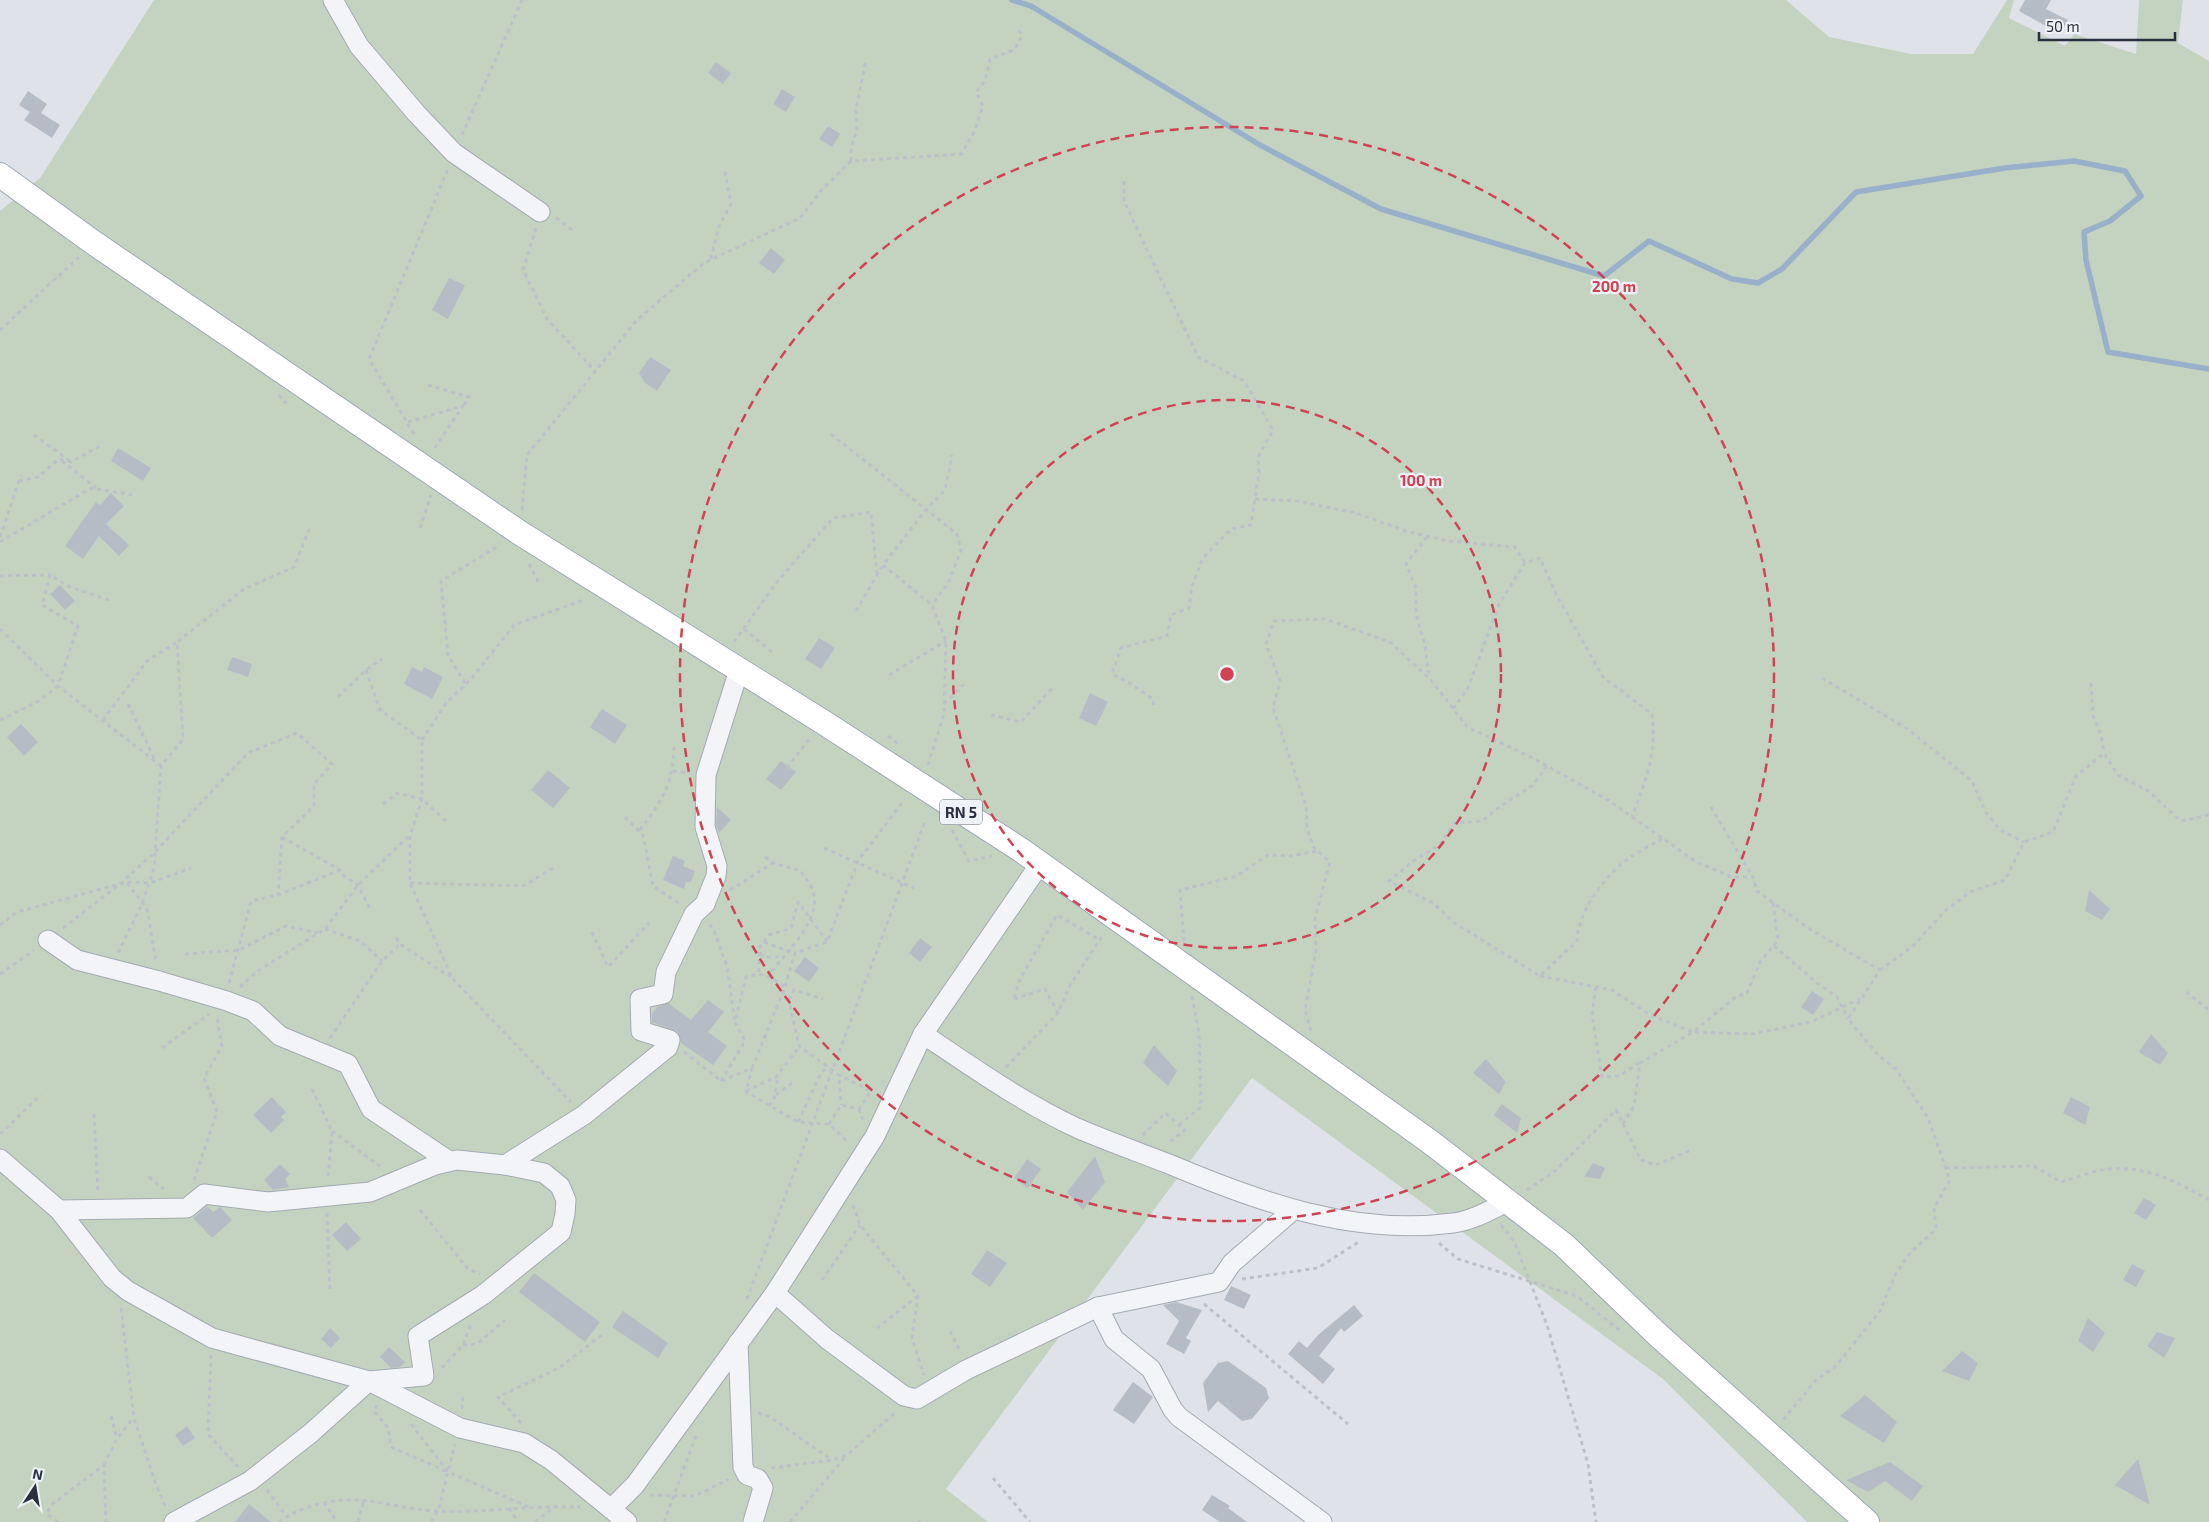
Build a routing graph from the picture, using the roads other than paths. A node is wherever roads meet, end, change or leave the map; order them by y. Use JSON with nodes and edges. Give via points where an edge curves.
{"nodes":[{"id":1,"x":333,"y":0,"type":"edge"},
{"id":2,"x":0,"y":175,"type":"edge"},
{"id":3,"x":540,"y":212,"type":"road end"},
{"id":4,"x":730,"y":664,"type":"junction"},
{"id":5,"x":1040,"y":864,"type":"junction"},
{"id":6,"x":48,"y":940,"type":"road end"},
{"id":7,"x":922,"y":1034,"type":"junction"},
{"id":8,"x":0,"y":1159,"type":"edge"},
{"id":9,"x":449,"y":1161,"type":"junction"},
{"id":10,"x":505,"y":1165,"type":"junction"},
{"id":11,"x":1500,"y":1206,"type":"junction"},
{"id":12,"x":59,"y":1210,"type":"junction"},
{"id":13,"x":1292,"y":1211,"type":"junction"},
{"id":14,"x":775,"y":1292,"type":"junction"},
{"id":15,"x":1098,"y":1307,"type":"junction"},
{"id":16,"x":738,"y":1343,"type":"junction"},
{"id":17,"x":377,"y":1385,"type":"junction"},
{"id":18,"x":611,"y":1509,"type":"junction"},
{"id":19,"x":171,"y":1518,"type":"edge"},
{"id":20,"x":627,"y":1522,"type":"edge"},
{"id":21,"x":753,"y":1522,"type":"edge"},
{"id":22,"x":1322,"y":1522,"type":"edge"},
{"id":23,"x":1867,"y":1522,"type":"edge"}],
"edges":[{"from":1,"to":3,"type":"street","via":[[359,46],[454,153]]},
{"from":2,"to":4,"type":"main road","number":"RN 5","via":[[94,243],[520,533]]},
{"from":4,"to":5,"type":"main road","number":"RN 5"},
{"from":4,"to":10,"type":"street","via":[[706,775],[707,837],[717,866],[716,876],[666,972],[663,994],[640,999],[641,1031],[670,1040],[664,1053],[584,1115]]},
{"from":5,"to":7,"type":"street"},
{"from":5,"to":11,"type":"main road","number":"RN 5","via":[[1320,1063]]},
{"from":6,"to":9,"type":"street","via":[[68,956],[253,1011],[280,1036],[348,1064],[371,1109]]},
{"from":7,"to":13,"type":"street","via":[[993,1080],[1077,1127],[1231,1190]]},
{"from":7,"to":14,"type":"street","via":[[875,1136]]},
{"from":8,"to":12,"type":"street"},
{"from":9,"to":10,"type":"street"},
{"from":9,"to":12,"type":"street","via":[[370,1192],[268,1202],[204,1194],[187,1208]]},
{"from":10,"to":17,"type":"street","via":[[544,1173],[560,1186],[566,1200],[561,1232],[483,1295],[418,1336],[424,1376]]},
{"from":11,"to":13,"type":"street","via":[[1455,1223],[1420,1226],[1383,1225]]},
{"from":11,"to":23,"type":"main road","number":"RN 5","via":[[1564,1245],[1658,1335]]},
{"from":12,"to":17,"type":"street","via":[[119,1285],[212,1338]]},
{"from":13,"to":15,"type":"street","via":[[1232,1263],[1219,1282]]},
{"from":14,"to":15,"type":"street","via":[[827,1340],[910,1399],[917,1399],[966,1370]]},
{"from":14,"to":16,"type":"street"},
{"from":15,"to":22,"type":"street","via":[[1114,1339],[1151,1370],[1179,1416]]},
{"from":16,"to":18,"type":"street","via":[[635,1485]]},
{"from":16,"to":21,"type":"street","via":[[743,1467],[747,1475],[758,1479],[762,1488]]},
{"from":17,"to":18,"type":"street","via":[[460,1428],[524,1443],[551,1460]]},
{"from":17,"to":19,"type":"street","via":[[253,1478]]},
{"from":18,"to":20,"type":"street"}]}
